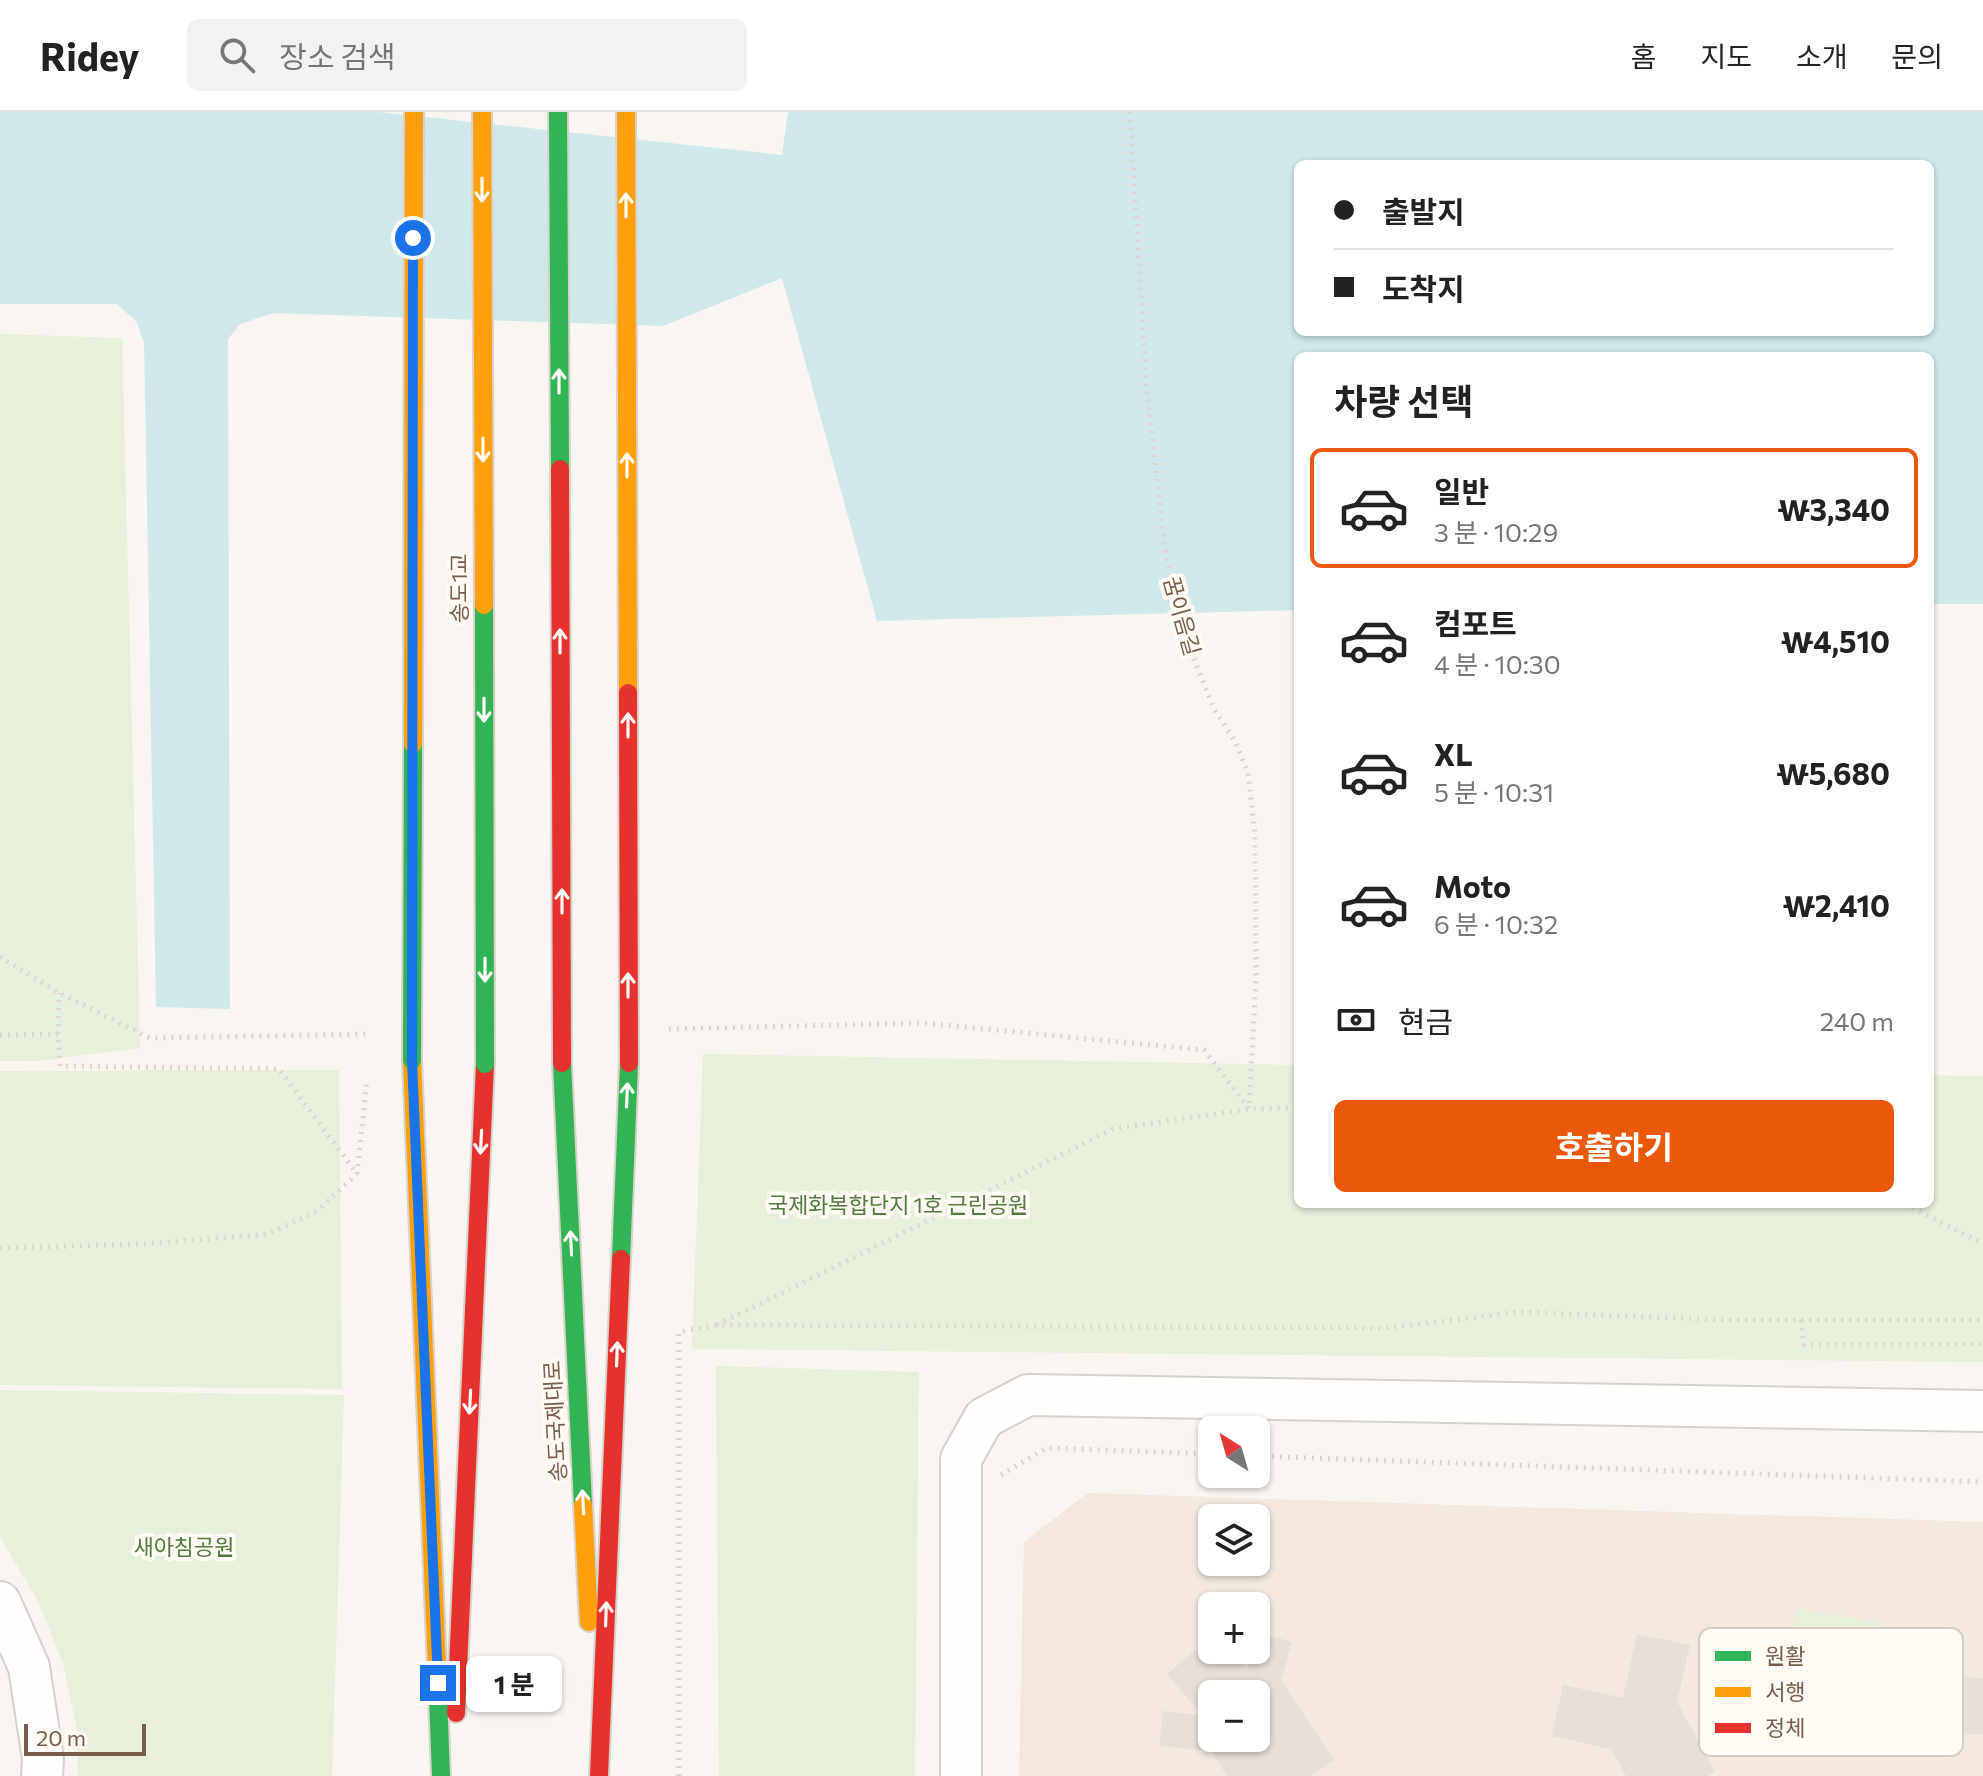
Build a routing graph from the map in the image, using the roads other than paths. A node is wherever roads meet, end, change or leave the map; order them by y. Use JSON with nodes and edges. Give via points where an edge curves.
{"nodes":[{"id":1,"x":414,"y":112,"type":"edge"},
{"id":2,"x":482,"y":112,"type":"edge"},
{"id":3,"x":558,"y":112,"type":"edge"},
{"id":4,"x":626,"y":112,"type":"edge"},
{"id":5,"x":1983,"y":1411,"type":"edge"},
{"id":6,"x":0,"y":1602,"type":"edge"},
{"id":7,"x":42,"y":1776,"type":"edge"},
{"id":8,"x":441,"y":1776,"type":"edge"},
{"id":9,"x":453,"y":1776,"type":"edge"},
{"id":10,"x":598,"y":1776,"type":"edge"},
{"id":11,"x":961,"y":1776,"type":"edge"}],
"edges":[{"from":1,"to":8,"type":"main road","bridge":true,"via":[[412,1060]]},
{"from":2,"to":9,"type":"main road","name":"송도1교","one_way":true,"bridge":true,"via":[[485,1064]]},
{"from":10,"to":3,"type":"main road","name":"송도국제대로","one_way":true,"bridge":true,"via":[[562,1063]]},
{"from":10,"to":4,"type":"main road","one_way":true,"bridge":true,"via":[[629,1063]]},
{"from":5,"to":11,"type":"street","via":[[1028,1395],[984,1418],[961,1459]]},
{"from":6,"to":7,"type":"street","via":[[29,1667]]}]}
